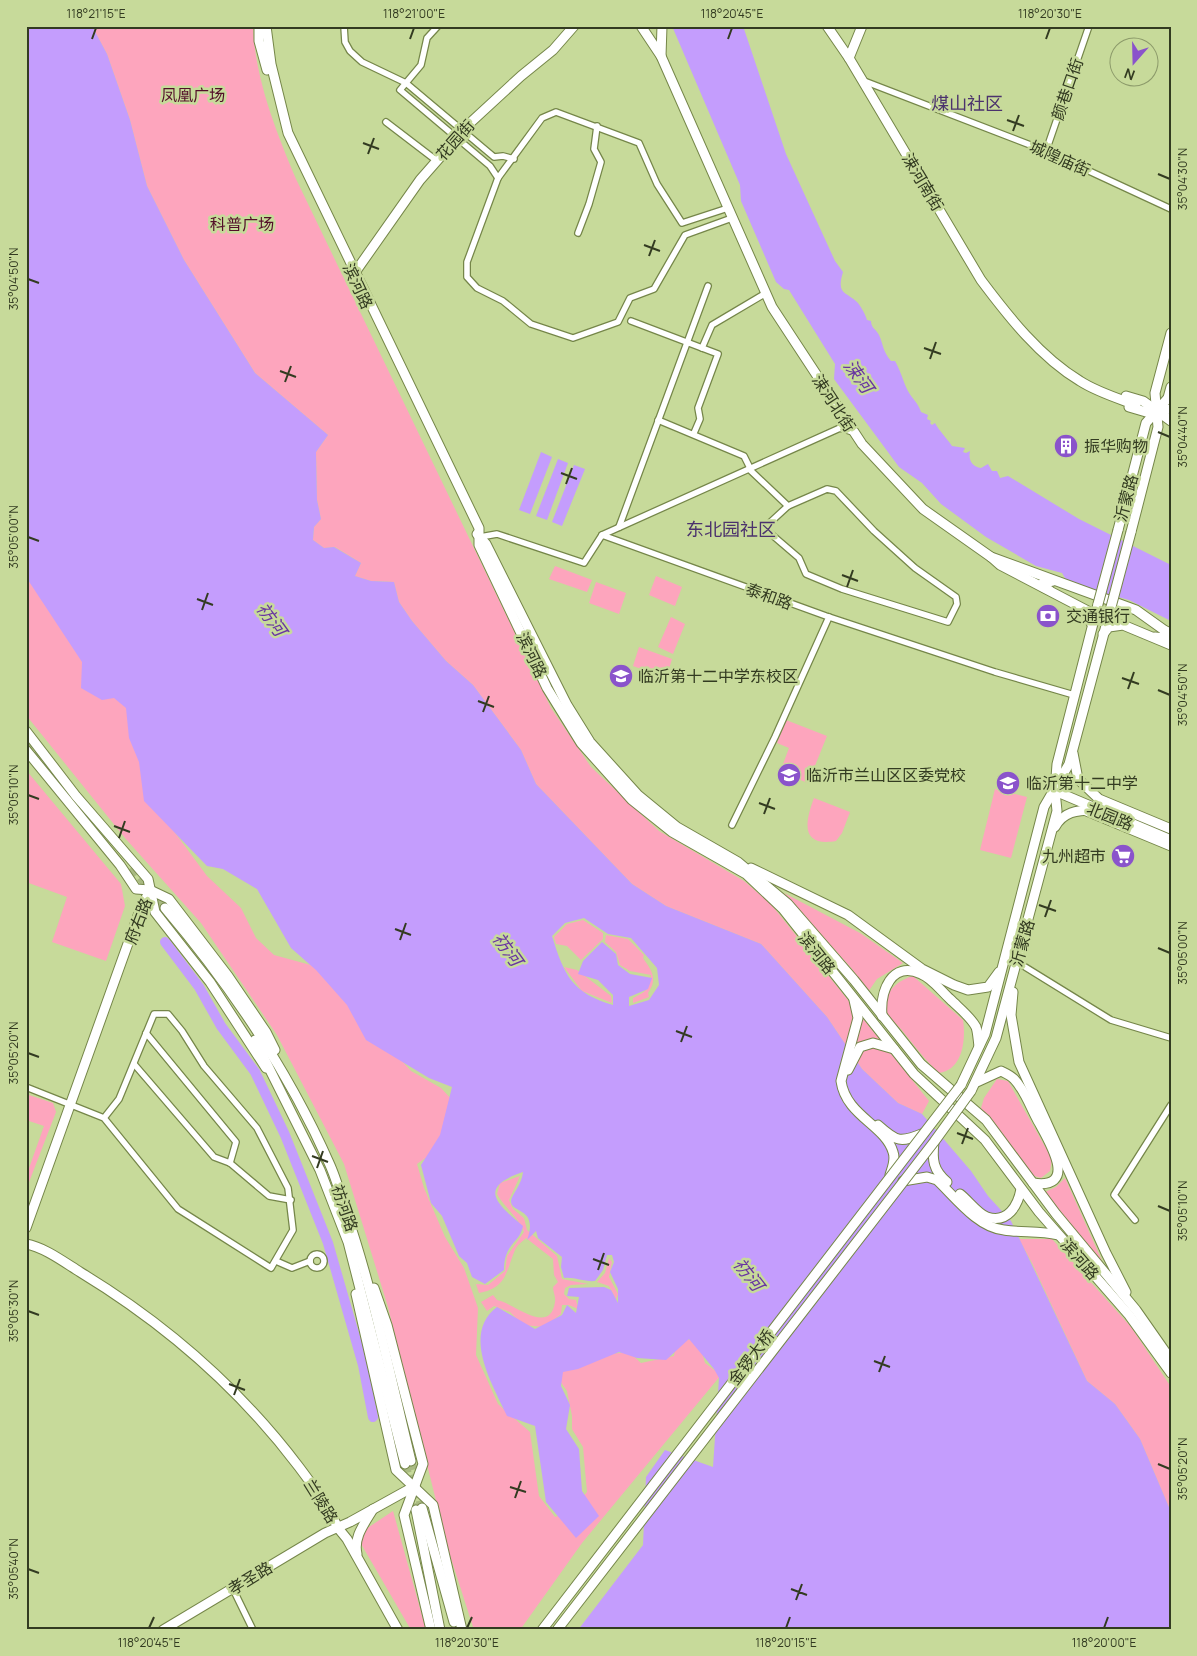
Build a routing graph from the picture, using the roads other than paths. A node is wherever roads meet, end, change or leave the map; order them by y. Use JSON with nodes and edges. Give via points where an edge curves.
{"nodes":[{"id":1,"x":259,"y":26,"type":"edge"},
{"id":2,"x":266,"y":26,"type":"edge"},
{"id":3,"x":344,"y":26,"type":"edge"},
{"id":4,"x":438,"y":26,"type":"edge"},
{"id":5,"x":574,"y":26,"type":"edge"},
{"id":6,"x":641,"y":26,"type":"edge"},
{"id":7,"x":662,"y":26,"type":"edge"},
{"id":8,"x":827,"y":26,"type":"edge"},
{"id":9,"x":862,"y":26,"type":"edge"},
{"id":10,"x":1089,"y":26,"type":"edge"},
{"id":11,"x":660,"y":56,"type":"junction"},
{"id":12,"x":849,"y":58,"type":"junction"},
{"id":13,"x":862,"y":81,"type":"junction"},
{"id":14,"x":406,"y":83,"type":"junction"},
{"id":15,"x":386,"y":122,"type":"dead end"},
{"id":16,"x":596,"y":126,"type":"junction"},
{"id":17,"x":460,"y":135,"type":"junction"},
{"id":18,"x":1046,"y":151,"type":"junction"},
{"id":19,"x":514,"y":159,"type":"junction"},
{"id":20,"x":437,"y":161,"type":"junction"},
{"id":21,"x":498,"y":178,"type":"junction"},
{"id":22,"x":728,"y":208,"type":"junction"},
{"id":23,"x":1171,"y":209,"type":"edge"},
{"id":24,"x":732,"y":218,"type":"junction"},
{"id":25,"x":578,"y":233,"type":"dead end"},
{"id":26,"x":356,"y":271,"type":"junction"},
{"id":27,"x":708,"y":286,"type":"dead end"},
{"id":28,"x":766,"y":293,"type":"junction"},
{"id":29,"x":631,"y":321,"type":"dead end"},
{"id":30,"x":1171,"y":333,"type":"edge"},
{"id":31,"x":687,"y":342,"type":"junction"},
{"id":32,"x":702,"y":348,"type":"junction"},
{"id":33,"x":1171,"y":387,"type":"edge"},
{"id":34,"x":1155,"y":393,"type":"junction"},
{"id":35,"x":1169,"y":401,"type":"edge"},
{"id":36,"x":1140,"y":406,"type":"junction"},
{"id":37,"x":1171,"y":409,"type":"edge"},
{"id":38,"x":1156,"y":411,"type":"junction"},
{"id":39,"x":841,"y":414,"type":"junction"},
{"id":40,"x":658,"y":420,"type":"junction"},
{"id":41,"x":1171,"y":421,"type":"edge"},
{"id":42,"x":1146,"y":423,"type":"junction"},
{"id":43,"x":840,"y":428,"type":"junction"},
{"id":44,"x":853,"y":432,"type":"junction"},
{"id":45,"x":694,"y":433,"type":"junction"},
{"id":46,"x":750,"y":468,"type":"junction"},
{"id":47,"x":788,"y":506,"type":"junction"},
{"id":48,"x":619,"y":527,"type":"junction"},
{"id":49,"x":602,"y":535,"type":"junction"},
{"id":50,"x":480,"y":537,"type":"junction"},
{"id":51,"x":991,"y":557,"type":"junction"},
{"id":52,"x":1053,"y":581,"type":"junction"},
{"id":53,"x":1098,"y":604,"type":"junction"},
{"id":54,"x":1111,"y":607,"type":"junction"},
{"id":55,"x":829,"y":617,"type":"junction"},
{"id":56,"x":1092,"y":628,"type":"junction"},
{"id":57,"x":1168,"y":633,"type":"edge"},
{"id":58,"x":1103,"y":634,"type":"junction"},
{"id":59,"x":1171,"y":645,"type":"edge"},
{"id":60,"x":1074,"y":695,"type":"junction"},
{"id":61,"x":26,"y":731,"type":"edge"},
{"id":62,"x":26,"y":750,"type":"edge"},
{"id":63,"x":1072,"y":750,"type":"junction"},
{"id":64,"x":1055,"y":791,"type":"junction"},
{"id":65,"x":1083,"y":810,"type":"junction"},
{"id":66,"x":1097,"y":810,"type":"junction"},
{"id":67,"x":732,"y":826,"type":"dead end"},
{"id":68,"x":1171,"y":829,"type":"edge"},
{"id":69,"x":1052,"y":831,"type":"junction"},
{"id":70,"x":1171,"y":834,"type":"edge"},
{"id":71,"x":1171,"y":840,"type":"edge"},
{"id":72,"x":1171,"y":846,"type":"edge"},
{"id":73,"x":738,"y":862,"type":"junction"},
{"id":74,"x":150,"y":890,"type":"junction"},
{"id":75,"x":1006,"y":958,"type":"junction"},
{"id":76,"x":1017,"y":962,"type":"junction"},
{"id":77,"x":1014,"y":975,"type":"junction"},
{"id":78,"x":854,"y":998,"type":"junction"},
{"id":79,"x":882,"y":1016,"type":"junction"},
{"id":80,"x":146,"y":1033,"type":"junction"},
{"id":81,"x":1171,"y":1038,"type":"edge"},
{"id":82,"x":894,"y":1050,"type":"junction"},
{"id":83,"x":979,"y":1050,"type":"junction"},
{"id":84,"x":134,"y":1064,"type":"junction"},
{"id":85,"x":278,"y":1082,"type":"junction"},
{"id":86,"x":977,"y":1082,"type":"junction"},
{"id":87,"x":961,"y":1085,"type":"joint"},
{"id":88,"x":26,"y":1087,"type":"edge"},
{"id":89,"x":971,"y":1091,"type":"joint"},
{"id":90,"x":295,"y":1092,"type":"junction"},
{"id":91,"x":70,"y":1104,"type":"junction"},
{"id":92,"x":1171,"y":1105,"type":"edge"},
{"id":93,"x":104,"y":1118,"type":"junction"},
{"id":94,"x":924,"y":1133,"type":"junction"},
{"id":95,"x":934,"y":1142,"type":"junction"},
{"id":96,"x":230,"y":1163,"type":"junction"},
{"id":97,"x":890,"y":1175,"type":"junction"},
{"id":98,"x":903,"y":1181,"type":"junction"},
{"id":99,"x":1033,"y":1183,"type":"junction"},
{"id":100,"x":1021,"y":1189,"type":"junction"},
{"id":101,"x":291,"y":1200,"type":"junction"},
{"id":102,"x":26,"y":1220,"type":"edge"},
{"id":103,"x":1135,"y":1220,"type":"dead end"},
{"id":104,"x":26,"y":1228,"type":"edge"},
{"id":105,"x":1060,"y":1236,"type":"junction"},
{"id":106,"x":26,"y":1245,"type":"edge"},
{"id":107,"x":350,"y":1250,"type":"junction"},
{"id":108,"x":276,"y":1261,"type":"junction"},
{"id":109,"x":310,"y":1261,"type":"dead end"},
{"id":110,"x":366,"y":1272,"type":"junction"},
{"id":111,"x":1136,"y":1310,"type":"junction"},
{"id":112,"x":1171,"y":1360,"type":"edge"},
{"id":113,"x":1171,"y":1373,"type":"edge"},
{"id":114,"x":415,"y":1486,"type":"junction"},
{"id":115,"x":373,"y":1509,"type":"junction"},
{"id":116,"x":338,"y":1528,"type":"junction"},
{"id":117,"x":358,"y":1559,"type":"junction"},
{"id":118,"x":234,"y":1591,"type":"junction"},
{"id":119,"x":163,"y":1630,"type":"edge"},
{"id":120,"x":170,"y":1630,"type":"edge"},
{"id":121,"x":253,"y":1630,"type":"edge"},
{"id":122,"x":393,"y":1630,"type":"edge"},
{"id":123,"x":398,"y":1630,"type":"edge"},
{"id":124,"x":431,"y":1630,"type":"edge"},
{"id":125,"x":440,"y":1630,"type":"edge"},
{"id":126,"x":456,"y":1630,"type":"edge"},
{"id":127,"x":462,"y":1630,"type":"edge"},
{"id":128,"x":542,"y":1630,"type":"edge"},
{"id":129,"x":557,"y":1630,"type":"edge"}],
"edges":[{"from":1,"to":50,"type":"main road","name":"滨河路","via":[[259,41],[285,134],[469,521]]},
{"from":2,"to":26,"type":"main road","name":"滨河路","via":[[271,64],[288,133]]},
{"from":3,"to":14,"type":"street","via":[[345,42],[350,51],[362,62]]},
{"from":4,"to":14,"type":"street","via":[[427,38],[420,65]]},
{"from":5,"to":17,"type":"main road","name":"花园街","via":[[553,50]]},
{"from":6,"to":11,"type":"main road"},
{"from":7,"to":11,"type":"main road","name":"涑河北街"},
{"from":8,"to":12,"type":"main road","name":"涑河南街"},
{"from":9,"to":12,"type":"main road"},
{"from":10,"to":18,"type":"street","name":"颜巷口街"},
{"from":11,"to":22,"type":"main road","name":"涑河北街"},
{"from":12,"to":13,"type":"main road","name":"涑河南街"},
{"from":13,"to":18,"type":"street","name":"城隍庙街"},
{"from":13,"to":36,"type":"main road","name":"涑河南街","via":[[981,280],[1001,307],[1058,365],[1080,381]]},
{"from":14,"to":17,"type":"street","via":[[400,90]]},
{"from":15,"to":20,"type":"street"},
{"from":16,"to":19,"type":"street","via":[[556,112],[542,118]]},
{"from":16,"to":22,"type":"street","via":[[639,142],[657,184],[682,223]]},
{"from":16,"to":25,"type":"street","via":[[594,149],[601,162]]},
{"from":17,"to":19,"type":"street","via":[[494,157]]},
{"from":17,"to":20,"type":"main road","name":"花园街"},
{"from":17,"to":21,"type":"street"},
{"from":18,"to":23,"type":"street","name":"城隍庙街"},
{"from":19,"to":21,"type":"street"},
{"from":20,"to":26,"type":"main road","name":"花园街"},
{"from":21,"to":24,"type":"street","via":[[467,262],[467,277],[477,288],[503,301],[531,324],[573,338],[618,322],[630,298],[654,289],[686,235]]},
{"from":22,"to":24,"type":"main road","name":"涑河北街"},
{"from":24,"to":28,"type":"main road","name":"涑河北街"},
{"from":26,"to":50,"type":"main road","name":"滨河路","via":[[475,519]]},
{"from":27,"to":31,"type":"street"},
{"from":28,"to":32,"type":"street","via":[[712,325]]},
{"from":28,"to":39,"type":"main road","name":"涑河北街"},
{"from":29,"to":31,"type":"street"},
{"from":30,"to":34,"type":"main road","name":"沂蒙路"},
{"from":31,"to":32,"type":"street"},
{"from":31,"to":40,"type":"street"},
{"from":32,"to":45,"type":"street","via":[[718,354],[698,408],[700,419]]},
{"from":33,"to":35,"type":"main road","name":"沂蒙路"},
{"from":34,"to":36,"type":"main road"},
{"from":34,"to":38,"type":"main road","name":"沂蒙路"},
{"from":35,"to":38,"type":"main road","name":"沂蒙路"},
{"from":36,"to":38,"type":"main road"},
{"from":36,"to":42,"type":"main road"},
{"from":37,"to":38,"type":"main road"},
{"from":38,"to":41,"type":"main road"},
{"from":38,"to":42,"type":"main road","name":"沂蒙路"},
{"from":38,"to":54,"type":"main road","name":"沂蒙路","bridge":true,"via":[[1158,427]]},
{"from":39,"to":43,"type":"street"},
{"from":39,"to":44,"type":"main road","name":"涑河北街"},
{"from":40,"to":45,"type":"street"},
{"from":40,"to":48,"type":"street"},
{"from":42,"to":53,"type":"main road","name":"沂蒙路","bridge":true},
{"from":43,"to":44,"type":"street"},
{"from":43,"to":46,"type":"street"},
{"from":44,"to":51,"type":"main road","name":"涑河北街","via":[[923,509]]},
{"from":45,"to":46,"type":"street","via":[[744,456]]},
{"from":46,"to":47,"type":"street"},
{"from":46,"to":48,"type":"street"},
{"from":47,"to":47,"type":"street","via":[[764,528],[799,558],[806,574],[842,589],[948,622],[957,604],[956,597],[915,568],[836,491],[826,489]]},
{"from":48,"to":49,"type":"street"},
{"from":49,"to":50,"type":"street","via":[[584,563],[497,534]]},
{"from":49,"to":55,"type":"street","name":"泰和路"},
{"from":50,"to":73,"type":"main road","name":"滨河路","via":[[567,706],[590,742],[638,795],[676,827]]},
{"from":50,"to":78,"type":"main road","name":"滨河路","via":[[479,545],[547,688],[586,750],[632,800],[672,832],[746,874],[783,909]]},
{"from":51,"to":52,"type":"main road","name":"涑河北街"},
{"from":51,"to":56,"type":"main road","via":[[1000,565],[1088,611]]},
{"from":52,"to":53,"type":"main road","via":[[1043,583],[1044,587],[1085,607]]},
{"from":52,"to":57,"type":"main road","name":"涑河北街","via":[[1136,610]]},
{"from":53,"to":56,"type":"main road","name":"沂蒙路"},
{"from":54,"to":57,"type":"main road","via":[[1114,620],[1161,639]]},
{"from":54,"to":58,"type":"main road","name":"沂蒙路"},
{"from":55,"to":60,"type":"street","name":"泰和路"},
{"from":55,"to":67,"type":"street"},
{"from":56,"to":60,"type":"main road","name":"沂蒙路"},
{"from":58,"to":59,"type":"main road","via":[[1109,627],[1123,625]]},
{"from":58,"to":63,"type":"main road","name":"沂蒙路"},
{"from":60,"to":64,"type":"main road","name":"沂蒙路","via":[[1057,764]]},
{"from":61,"to":74,"type":"main road","via":[[76,796],[148,879]]},
{"from":62,"to":74,"type":"main road","via":[[136,889]]},
{"from":63,"to":64,"type":"main road","name":"沂蒙路","via":[[1069,764]]},
{"from":63,"to":68,"type":"main road","via":[[1078,779],[1099,799]]},
{"from":64,"to":66,"type":"main road","name":"北园路"},
{"from":64,"to":69,"type":"main road","name":"沂蒙路","via":[[1057,811]]},
{"from":64,"to":70,"type":"main road","name":"北园路","via":[[1075,795]]},
{"from":64,"to":75,"type":"main road","name":"沂蒙路","via":[[1044,807]]},
{"from":65,"to":66,"type":"main road"},
{"from":65,"to":69,"type":"main road","via":[[1065,815]]},
{"from":65,"to":72,"type":"main road"},
{"from":66,"to":71,"type":"main road","name":"北园路"},
{"from":69,"to":76,"type":"main road","name":"沂蒙路"},
{"from":73,"to":75,"type":"main road","via":[[848,914],[922,969],[954,986],[968,990],[988,987]]},
{"from":73,"to":79,"type":"main road","name":"滨河路","via":[[788,904]]},
{"from":74,"to":85,"type":"main road","via":[[155,912],[210,982]]},
{"from":74,"to":90,"type":"main road","via":[[169,898],[228,976],[266,1032]]},
{"from":74,"to":91,"type":"main road","name":"府右路","via":[[136,907]]},
{"from":75,"to":83,"type":"main road","name":"沂蒙路"},
{"from":76,"to":77,"type":"main road","name":"沂蒙路"},
{"from":76,"to":81,"type":"street","via":[[1111,1020]]},
{"from":77,"to":86,"type":"main road","name":"沂蒙路","via":[[996,1038]]},
{"from":77,"to":111,"type":"main road","via":[[1011,1015],[1019,1062],[1106,1253]]},
{"from":78,"to":82,"type":"main road","name":"滨河路"},
{"from":78,"to":97,"type":"main road","via":[[858,1018],[841,1081],[842,1090],[849,1103],[889,1144],[894,1154]]},
{"from":79,"to":83,"type":"main road","via":[[884,988],[893,976],[908,970],[922,974],[970,1018],[977,1029]]},
{"from":79,"to":99,"type":"main road","name":"滨河路","via":[[921,1064],[986,1120]]},
{"from":80,"to":84,"type":"street"},
{"from":80,"to":96,"type":"street","via":[[236,1142]]},
{"from":80,"to":101,"type":"street","via":[[154,1014],[168,1014],[204,1066],[257,1128]]},
{"from":82,"to":94,"type":"main road","via":[[873,1043],[860,1047],[848,1066],[845,1081],[848,1092],[854,1103],[892,1137],[907,1140]]},
{"from":82,"to":100,"type":"main road","name":"滨河路","via":[[914,1074],[986,1140]]},
{"from":83,"to":87,"type":"main road","name":"沂蒙路"},
{"from":84,"to":93,"type":"street","via":[[119,1099]]},
{"from":84,"to":96,"type":"street","via":[[214,1157]]},
{"from":85,"to":90,"type":"main road","name":"祊河路","via":[[230,1001],[164,909],[216,970]]},
{"from":85,"to":107,"type":"main road","name":"祊河路","via":[[320,1170]]},
{"from":86,"to":89,"type":"main road","name":"沂蒙路"},
{"from":86,"to":99,"type":"main road","via":[[1001,1071],[1017,1082],[1056,1156],[1059,1171],[1049,1183]]},
{"from":87,"to":94,"type":"main road","name":"金锣大桥","bridge":true},
{"from":88,"to":91,"type":"street"},
{"from":89,"to":95,"type":"main road","name":"金锣大桥","bridge":true},
{"from":90,"to":110,"type":"main road","name":"祊河路","via":[[331,1167]]},
{"from":91,"to":93,"type":"street"},
{"from":91,"to":102,"type":"main road","name":"府右路"},
{"from":91,"to":104,"type":"main road","name":"府右路"},
{"from":92,"to":103,"type":"street","via":[[1114,1195]]},
{"from":93,"to":108,"type":"street","via":[[178,1209],[270,1268]]},
{"from":94,"to":97,"type":"main road","name":"金锣大桥","bridge":true},
{"from":95,"to":98,"type":"main road","name":"金锣大桥","bridge":true},
{"from":95,"to":100,"type":"main road","via":[[933,1163],[938,1174],[986,1217],[998,1218],[1009,1214],[1018,1204]]},
{"from":96,"to":101,"type":"street","via":[[269,1196]]},
{"from":97,"to":128,"type":"main road","name":"金锣大桥","bridge":true},
{"from":98,"to":105,"type":"main road","via":[[927,1177],[937,1180],[990,1227]]},
{"from":98,"to":129,"type":"main road","name":"金锣大桥","bridge":true},
{"from":99,"to":111,"type":"main road","name":"滨河路"},
{"from":100,"to":105,"type":"main road","name":"滨河路"},
{"from":101,"to":108,"type":"street","via":[[293,1230]]},
{"from":105,"to":113,"type":"main road","name":"滨河路","via":[[1129,1315]]},
{"from":106,"to":116,"type":"main road","name":"兰陵路","via":[[67,1264],[113,1293],[222,1380],[292,1457]]},
{"from":107,"to":110,"type":"main road","name":"祊河路","via":[[408,1462]]},
{"from":107,"to":114,"type":"main road","via":[[352,1276],[396,1470]]},
{"from":108,"to":109,"type":"street","via":[[292,1268]]},
{"from":110,"to":114,"type":"main road","via":[[387,1325],[423,1464]]},
{"from":111,"to":112,"type":"main road","name":"滨河路"},
{"from":114,"to":115,"type":"main road","name":"孝圣路"},
{"from":114,"to":116,"type":"main road","name":"孝圣路","via":[[392,1492]]},
{"from":114,"to":124,"type":"main road","via":[[404,1515]]},
{"from":114,"to":127,"type":"main road","via":[[433,1505]]},
{"from":115,"to":116,"type":"main road","name":"孝圣路"},
{"from":115,"to":117,"type":"main road","via":[[355,1546]]},
{"from":116,"to":117,"type":"main road"},
{"from":116,"to":118,"type":"main road","name":"孝圣路"},
{"from":116,"to":119,"type":"main road","name":"孝圣路"},
{"from":116,"to":122,"type":"main road","via":[[341,1541]]},
{"from":117,"to":123,"type":"main road"},
{"from":118,"to":120,"type":"main road","name":"孝圣路"},
{"from":118,"to":121,"type":"street"},
{"from":125,"to":126,"type":"main road","via":[[419,1509]]}]}
